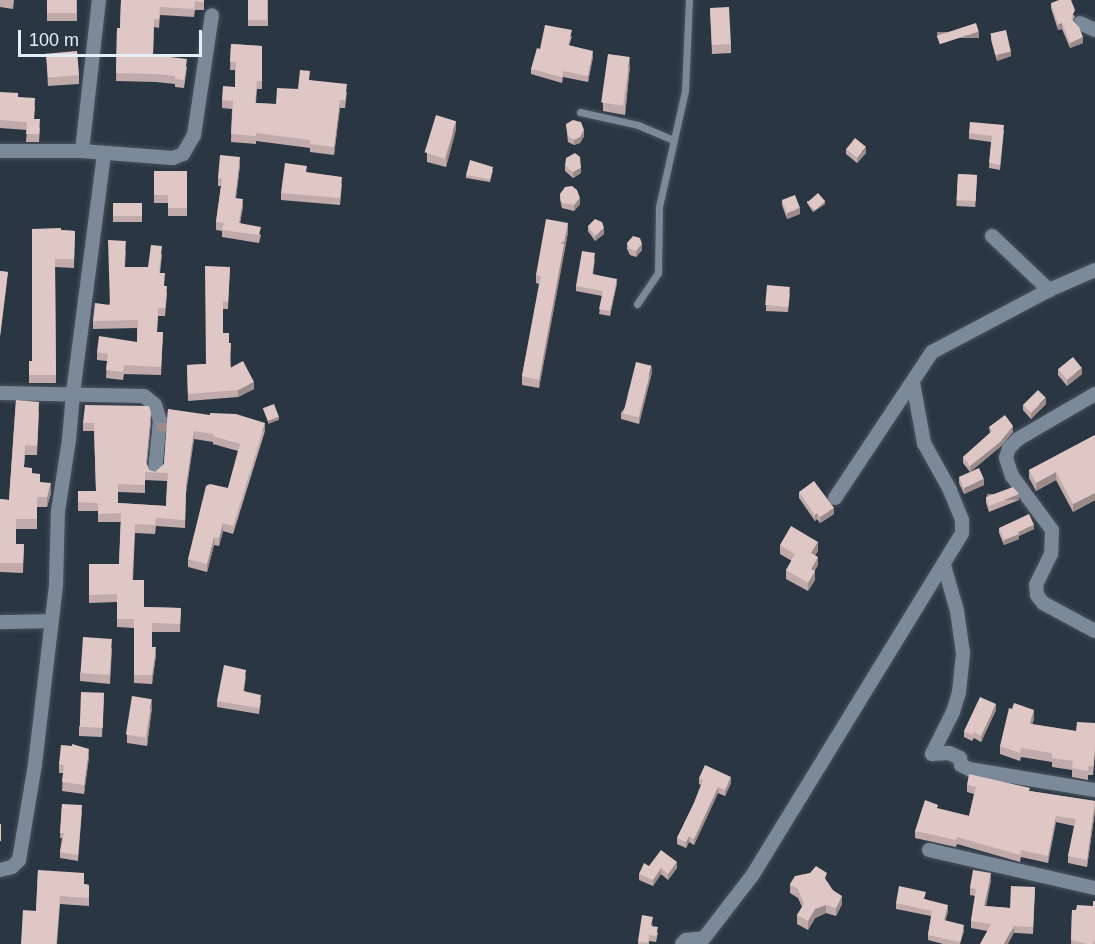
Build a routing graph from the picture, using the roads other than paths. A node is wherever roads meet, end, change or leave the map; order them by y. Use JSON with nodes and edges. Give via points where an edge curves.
{"nodes":[{"id":1,"x":99,"y":0,"type":"edge"},
{"id":2,"x":689,"y":0,"type":"edge"},
{"id":3,"x":212,"y":15,"type":"dead end"},
{"id":4,"x":1080,"y":23,"type":"dead end"},
{"id":5,"x":1095,"y":30,"type":"edge"},
{"id":6,"x":580,"y":112,"type":"dead end"},
{"id":7,"x":674,"y":140,"type":"junction"},
{"id":8,"x":0,"y":151,"type":"edge"},
{"id":9,"x":82,"y":152,"type":"junction"},
{"id":10,"x":104,"y":154,"type":"junction"},
{"id":11,"x":992,"y":236,"type":"dead end"},
{"id":12,"x":1095,"y":270,"type":"edge"},
{"id":13,"x":1049,"y":290,"type":"junction"},
{"id":14,"x":637,"y":304,"type":"dead end"},
{"id":15,"x":913,"y":383,"type":"junction"},
{"id":16,"x":0,"y":393,"type":"edge"},
{"id":17,"x":73,"y":393,"type":"junction"},
{"id":18,"x":1095,"y":394,"type":"edge"},
{"id":19,"x":155,"y":471,"type":"edge"},
{"id":20,"x":835,"y":498,"type":"dead end"},
{"id":21,"x":944,"y":565,"type":"junction"},
{"id":22,"x":50,"y":621,"type":"junction"},
{"id":23,"x":0,"y":622,"type":"edge"},
{"id":24,"x":1095,"y":631,"type":"edge"},
{"id":25,"x":1095,"y":790,"type":"edge"},
{"id":26,"x":929,"y":850,"type":"dead end"},
{"id":27,"x":0,"y":870,"type":"edge"},
{"id":28,"x":1095,"y":888,"type":"edge"},
{"id":29,"x":682,"y":944,"type":"edge"}],
"edges":[{"from":1,"to":9,"type":"street"},
{"from":2,"to":7,"type":"lane","via":[[685,91]]},
{"from":3,"to":10,"type":"street","via":[[194,135],[188,149],[173,158]]},
{"from":4,"to":5,"type":"street"},
{"from":6,"to":7,"type":"lane","via":[[638,125]]},
{"from":7,"to":14,"type":"lane","via":[[659,207],[658,273]]},
{"from":8,"to":9,"type":"street"},
{"from":9,"to":10,"type":"street"},
{"from":10,"to":17,"type":"street"},
{"from":11,"to":13,"type":"street"},
{"from":12,"to":13,"type":"street"},
{"from":13,"to":15,"type":"street","via":[[932,352]]},
{"from":15,"to":20,"type":"street"},
{"from":15,"to":21,"type":"street","via":[[924,443],[962,520],[962,533]]},
{"from":16,"to":17,"type":"street"},
{"from":17,"to":19,"type":"street","via":[[135,394],[150,399],[160,420]]},
{"from":17,"to":22,"type":"street","via":[[58,511]]},
{"from":18,"to":24,"type":"street","via":[[1018,439],[1006,458],[1012,476],[1052,530],[1051,554],[1036,585],[1037,595],[1043,603]]},
{"from":21,"to":25,"type":"street","via":[[963,653],[953,712],[932,754],[949,753],[969,769]]},
{"from":21,"to":29,"type":"street","via":[[752,876],[704,938]]},
{"from":22,"to":23,"type":"street"},
{"from":22,"to":27,"type":"street","via":[[24,836],[19,860]]},
{"from":26,"to":28,"type":"street"}]}
